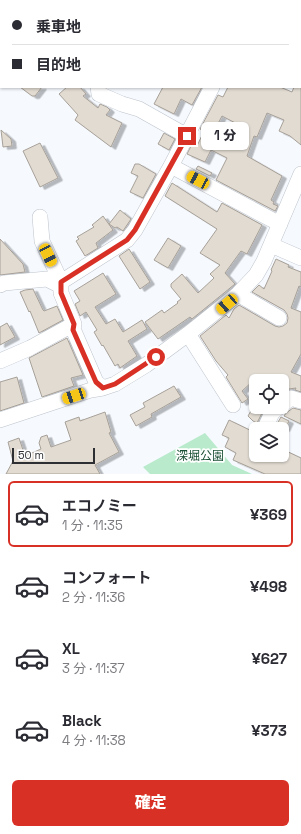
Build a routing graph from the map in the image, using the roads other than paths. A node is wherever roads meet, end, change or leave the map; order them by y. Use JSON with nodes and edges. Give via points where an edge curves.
{"nodes":[{"id":1,"x":98,"y":88,"type":"edge"},
{"id":2,"x":211,"y":88,"type":"edge"},
{"id":3,"x":187,"y":136,"type":"junction"},
{"id":4,"x":171,"y":166,"type":"junction"},
{"id":5,"x":300,"y":180,"type":"edge"},
{"id":6,"x":40,"y":217,"type":"dead end"},
{"id":7,"x":280,"y":224,"type":"junction"},
{"id":8,"x":271,"y":245,"type":"junction"},
{"id":9,"x":301,"y":258,"type":"edge"},
{"id":10,"x":61,"y":284,"type":"junction"},
{"id":11,"x":0,"y":285,"type":"edge"},
{"id":12,"x":238,"y":294,"type":"junction"},
{"id":13,"x":278,"y":318,"type":"dead end"},
{"id":14,"x":74,"y":324,"type":"junction"},
{"id":15,"x":188,"y":334,"type":"junction"},
{"id":16,"x":0,"y":361,"type":"edge"},
{"id":17,"x":103,"y":388,"type":"junction"},
{"id":18,"x":289,"y":400,"type":"edge"},
{"id":19,"x":301,"y":402,"type":"edge"},
{"id":20,"x":232,"y":405,"type":"dead end"},
{"id":21,"x":0,"y":420,"type":"edge"}],
"edges":[{"from":1,"to":3,"type":"street","via":[[100,94],[139,109]]},
{"from":2,"to":3,"type":"street"},
{"from":3,"to":4,"type":"street"},
{"from":4,"to":7,"type":"street"},
{"from":4,"to":10,"type":"street","via":[[127,240]]},
{"from":5,"to":7,"type":"street"},
{"from":6,"to":10,"type":"street","via":[[42,241]]},
{"from":7,"to":8,"type":"street"},
{"from":8,"to":9,"type":"street"},
{"from":8,"to":12,"type":"street","via":[[256,275]]},
{"from":10,"to":11,"type":"street","via":[[47,279]]},
{"from":10,"to":14,"type":"street","via":[[61,293]]},
{"from":12,"to":13,"type":"street"},
{"from":12,"to":15,"type":"street"},
{"from":14,"to":16,"type":"street"},
{"from":14,"to":17,"type":"street","via":[[73,330],[85,359],[96,382]]},
{"from":15,"to":17,"type":"street","via":[[146,365],[115,384]]},
{"from":15,"to":20,"type":"street"},
{"from":17,"to":21,"type":"street"},
{"from":18,"to":19,"type":"street"}]}
